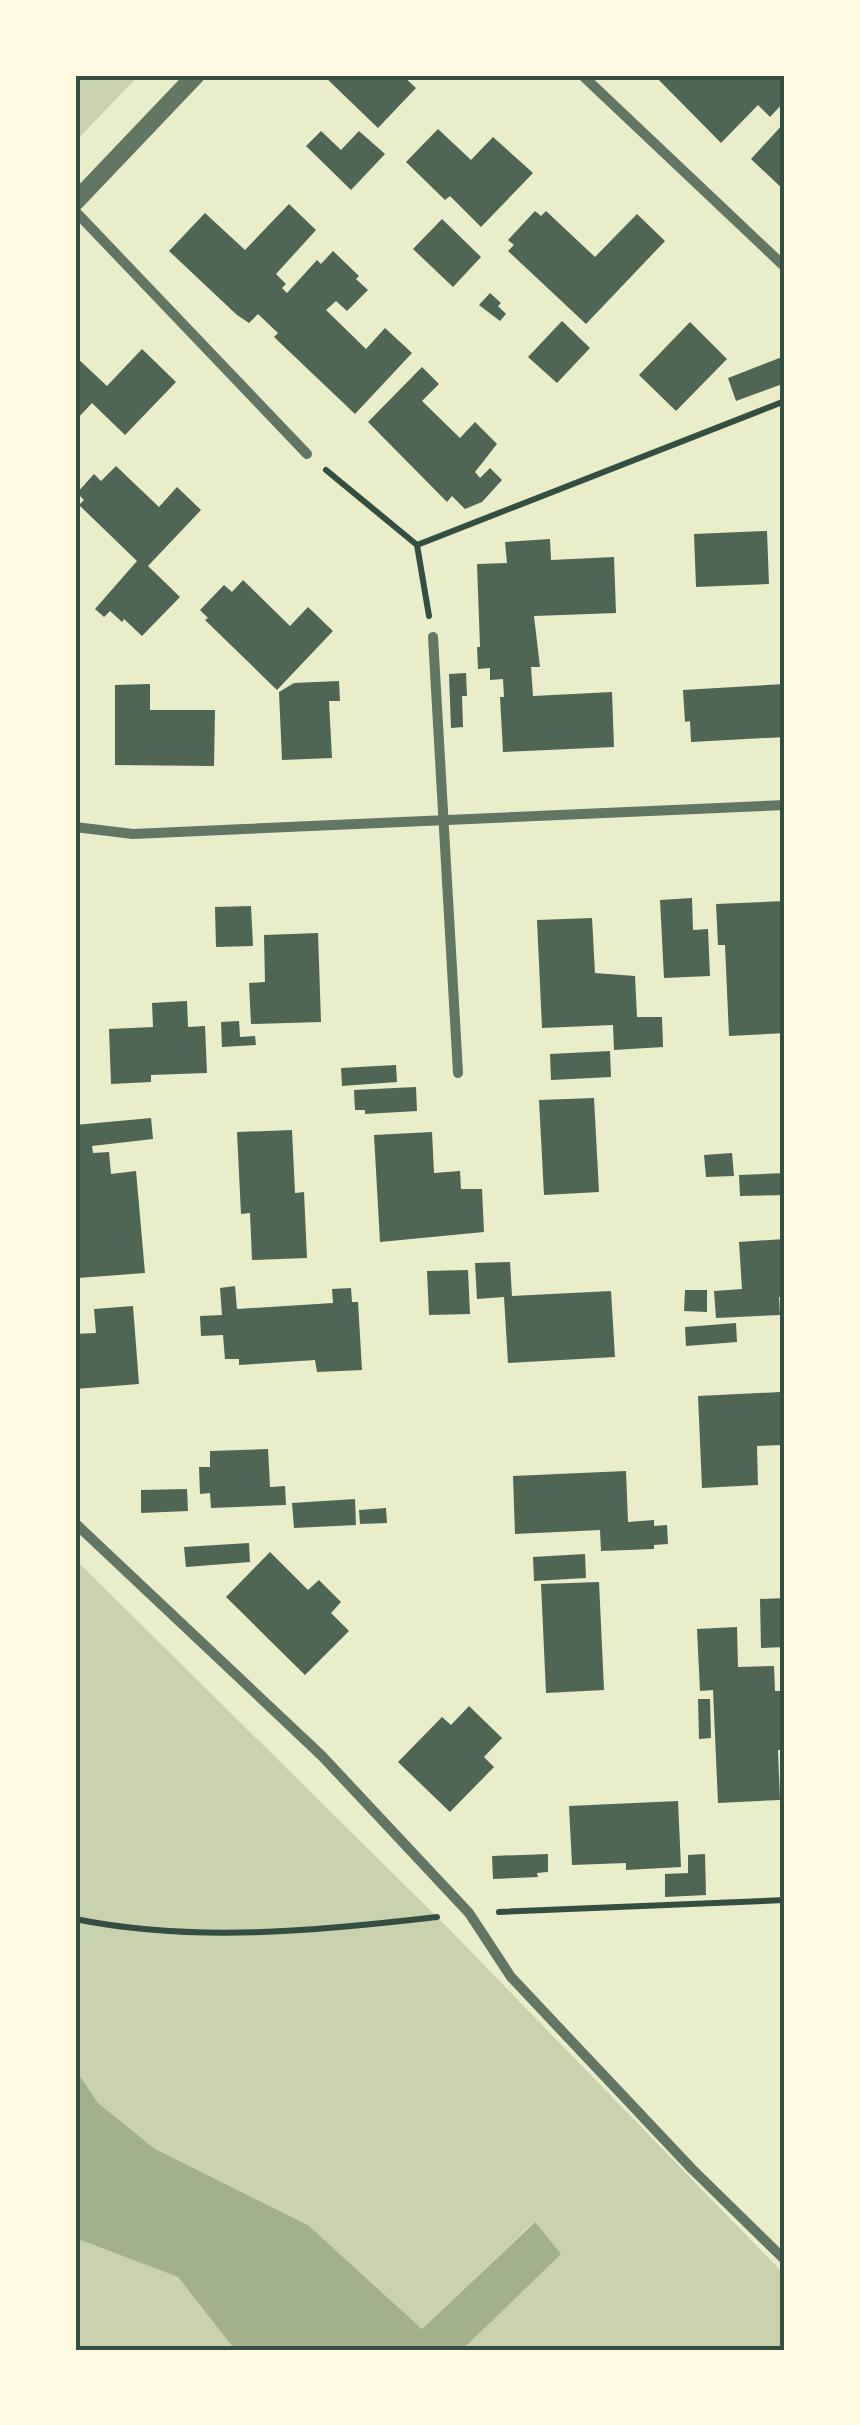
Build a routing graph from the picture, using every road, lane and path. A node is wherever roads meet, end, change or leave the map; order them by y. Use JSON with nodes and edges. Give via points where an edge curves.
{"nodes":[{"id":1,"x":196,"y":75,"type":"edge"},
{"id":2,"x":582,"y":75,"type":"edge"},
{"id":3,"x":75,"y":202,"type":"edge"},
{"id":4,"x":75,"y":212,"type":"edge"},
{"id":5,"x":785,"y":266,"type":"edge"},
{"id":6,"x":785,"y":401,"type":"edge"},
{"id":7,"x":307,"y":454,"type":"joint"},
{"id":8,"x":417,"y":545,"type":"junction"},
{"id":9,"x":433,"y":637,"type":"joint"},
{"id":10,"x":785,"y":804,"type":"edge"},
{"id":11,"x":444,"y":820,"type":"junction"},
{"id":12,"x":75,"y":827,"type":"edge"},
{"id":13,"x":458,"y":1073,"type":"dead end"},
{"id":14,"x":75,"y":1523,"type":"edge"},
{"id":15,"x":785,"y":1900,"type":"edge"},
{"id":16,"x":469,"y":1913,"type":"junction"},
{"id":17,"x":75,"y":1919,"type":"edge"},
{"id":18,"x":785,"y":2260,"type":"edge"}],
"edges":[{"from":1,"to":3,"type":"street"},
{"from":2,"to":5,"type":"street"},
{"from":4,"to":7,"type":"street"},
{"from":6,"to":8,"type":"path"},
{"from":7,"to":8,"type":"path"},
{"from":8,"to":9,"type":"path"},
{"from":9,"to":11,"type":"street"},
{"from":10,"to":11,"type":"street"},
{"from":11,"to":12,"type":"street","via":[[133,834]]},
{"from":11,"to":13,"type":"street"},
{"from":14,"to":16,"type":"street","via":[[322,1756]]},
{"from":15,"to":16,"type":"path"},
{"from":16,"to":17,"type":"path","via":[[207,1935]]},
{"from":16,"to":18,"type":"street","via":[[511,1977]]}]}
